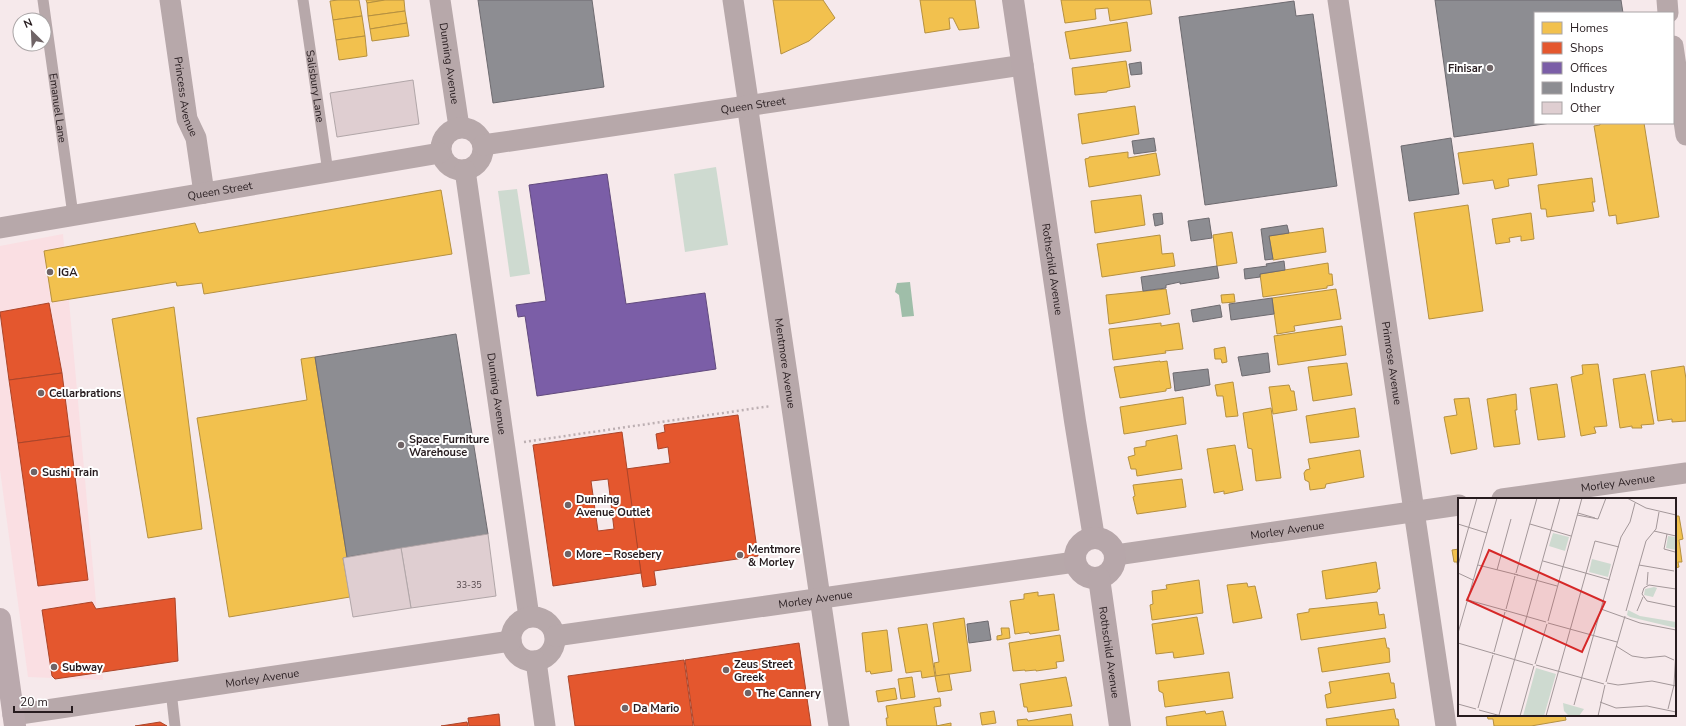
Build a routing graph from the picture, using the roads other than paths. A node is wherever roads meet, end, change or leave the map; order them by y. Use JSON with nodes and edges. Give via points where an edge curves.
{"nodes":[{"id":1,"x":43,"y":0,"type":"edge"},
{"id":2,"x":170,"y":0,"type":"edge"},
{"id":3,"x":303,"y":0,"type":"edge"},
{"id":4,"x":440,"y":0,"type":"edge"},
{"id":5,"x":734,"y":0,"type":"edge"},
{"id":6,"x":1013,"y":0,"type":"edge"},
{"id":7,"x":1338,"y":0,"type":"edge"},
{"id":8,"x":1667,"y":0,"type":"edge"},
{"id":9,"x":1668,"y":12,"type":"edge"},
{"id":10,"x":1674,"y":51,"type":"edge"},
{"id":11,"x":1023,"y":65,"type":"junction"},
{"id":12,"x":1683,"y":97,"type":"edge"},
{"id":13,"x":748,"y":105,"type":"junction"},
{"id":14,"x":459,"y":127,"type":"junction"},
{"id":15,"x":1686,"y":135,"type":"edge"},
{"id":16,"x":483,"y":145,"type":"junction"},
{"id":17,"x":440,"y":153,"type":"junction"},
{"id":18,"x":465,"y":170,"type":"junction"},
{"id":19,"x":328,"y":172,"type":"junction"},
{"id":20,"x":204,"y":193,"type":"junction"},
{"id":21,"x":73,"y":215,"type":"junction"},
{"id":22,"x":0,"y":228,"type":"edge"},
{"id":23,"x":1686,"y":473,"type":"edge"},
{"id":24,"x":1509,"y":498,"type":"edge"},
{"id":25,"x":1458,"y":505,"type":"edge"},
{"id":26,"x":1415,"y":512,"type":"junction"},
{"id":27,"x":1094,"y":538,"type":"junction"},
{"id":28,"x":1116,"y":555,"type":"junction"},
{"id":29,"x":1075,"y":562,"type":"junction"},
{"id":30,"x":1099,"y":578,"type":"junction"},
{"id":31,"x":820,"y":598,"type":"junction"},
{"id":32,"x":529,"y":617,"type":"junction"},
{"id":33,"x":0,"y":619,"type":"edge"},
{"id":34,"x":555,"y":636,"type":"junction"},
{"id":35,"x":511,"y":641,"type":"junction"},
{"id":36,"x":536,"y":661,"type":"junction"},
{"id":37,"x":170,"y":691,"type":"junction"},
{"id":38,"x":14,"y":720,"type":"edge"},
{"id":39,"x":175,"y":726,"type":"edge"},
{"id":40,"x":545,"y":726,"type":"edge"},
{"id":41,"x":839,"y":726,"type":"edge"},
{"id":42,"x":1120,"y":726,"type":"edge"},
{"id":43,"x":1446,"y":726,"type":"edge"}],
"edges":[{"from":1,"to":21,"type":"lane","name":"Emanuel Lane"},
{"from":2,"to":20,"type":"street","name":"Princess Avenue","via":[[187,119],[196,138]]},
{"from":3,"to":19,"type":"lane","name":"Salisbury Lane"},
{"from":4,"to":14,"type":"street","name":"Dunning Avenue"},
{"from":5,"to":13,"type":"street","name":"Mentmore Avenue"},
{"from":6,"to":11,"type":"street","name":"Rothschild Avenue"},
{"from":7,"to":26,"type":"street","name":"Primrose Avenue"},
{"from":8,"to":9,"type":"street"},
{"from":10,"to":12,"type":"street"},
{"from":11,"to":13,"type":"street","name":"Queen Street"},
{"from":11,"to":27,"type":"street","name":"Rothschild Avenue"},
{"from":12,"to":15,"type":"street"},
{"from":13,"to":16,"type":"street","name":"Queen Street"},
{"from":13,"to":31,"type":"street","name":"Mentmore Avenue"},
{"from":14,"to":16,"type":"street","via":[[472,130]]},
{"from":14,"to":17,"type":"street","via":[[444,136],[440,144]]},
{"from":16,"to":18,"type":"street","via":[[479,162]]},
{"from":17,"to":18,"type":"street","via":[[442,159],[452,168]]},
{"from":17,"to":19,"type":"street","name":"Queen Street"},
{"from":18,"to":32,"type":"street","name":"Dunning Avenue"},
{"from":19,"to":20,"type":"street","name":"Queen Street"},
{"from":20,"to":21,"type":"street","name":"Queen Street"},
{"from":21,"to":22,"type":"street","name":"Queen Street"},
{"from":23,"to":24,"type":"street","name":"Morley Avenue"},
{"from":25,"to":26,"type":"street","name":"Morley Avenue"},
{"from":26,"to":28,"type":"street","name":"Morley Avenue"},
{"from":26,"to":43,"type":"street","name":"Primrose Avenue"},
{"from":27,"to":28,"type":"street","via":[[1108,542]]},
{"from":27,"to":29,"type":"street","via":[[1077,548]]},
{"from":28,"to":30,"type":"street","via":[[1113,567]]},
{"from":29,"to":30,"type":"street","via":[[1084,574],[1091,578]]},
{"from":29,"to":31,"type":"street","name":"Morley Avenue"},
{"from":30,"to":42,"type":"street","name":"Rothschild Avenue"},
{"from":31,"to":34,"type":"street","name":"Morley Avenue"},
{"from":31,"to":41,"type":"street","name":"Mentmore Avenue"},
{"from":32,"to":34,"type":"street","via":[[536,617],[549,623]]},
{"from":32,"to":35,"type":"street","via":[[516,626]]},
{"from":33,"to":38,"type":"main road"},
{"from":34,"to":36,"type":"street","via":[[551,652]]},
{"from":35,"to":36,"type":"street","via":[[519,656]]},
{"from":35,"to":37,"type":"street","name":"Morley Avenue"},
{"from":36,"to":40,"type":"street"},
{"from":37,"to":38,"type":"street","name":"Morley Avenue"},
{"from":37,"to":39,"type":"lane"}]}
